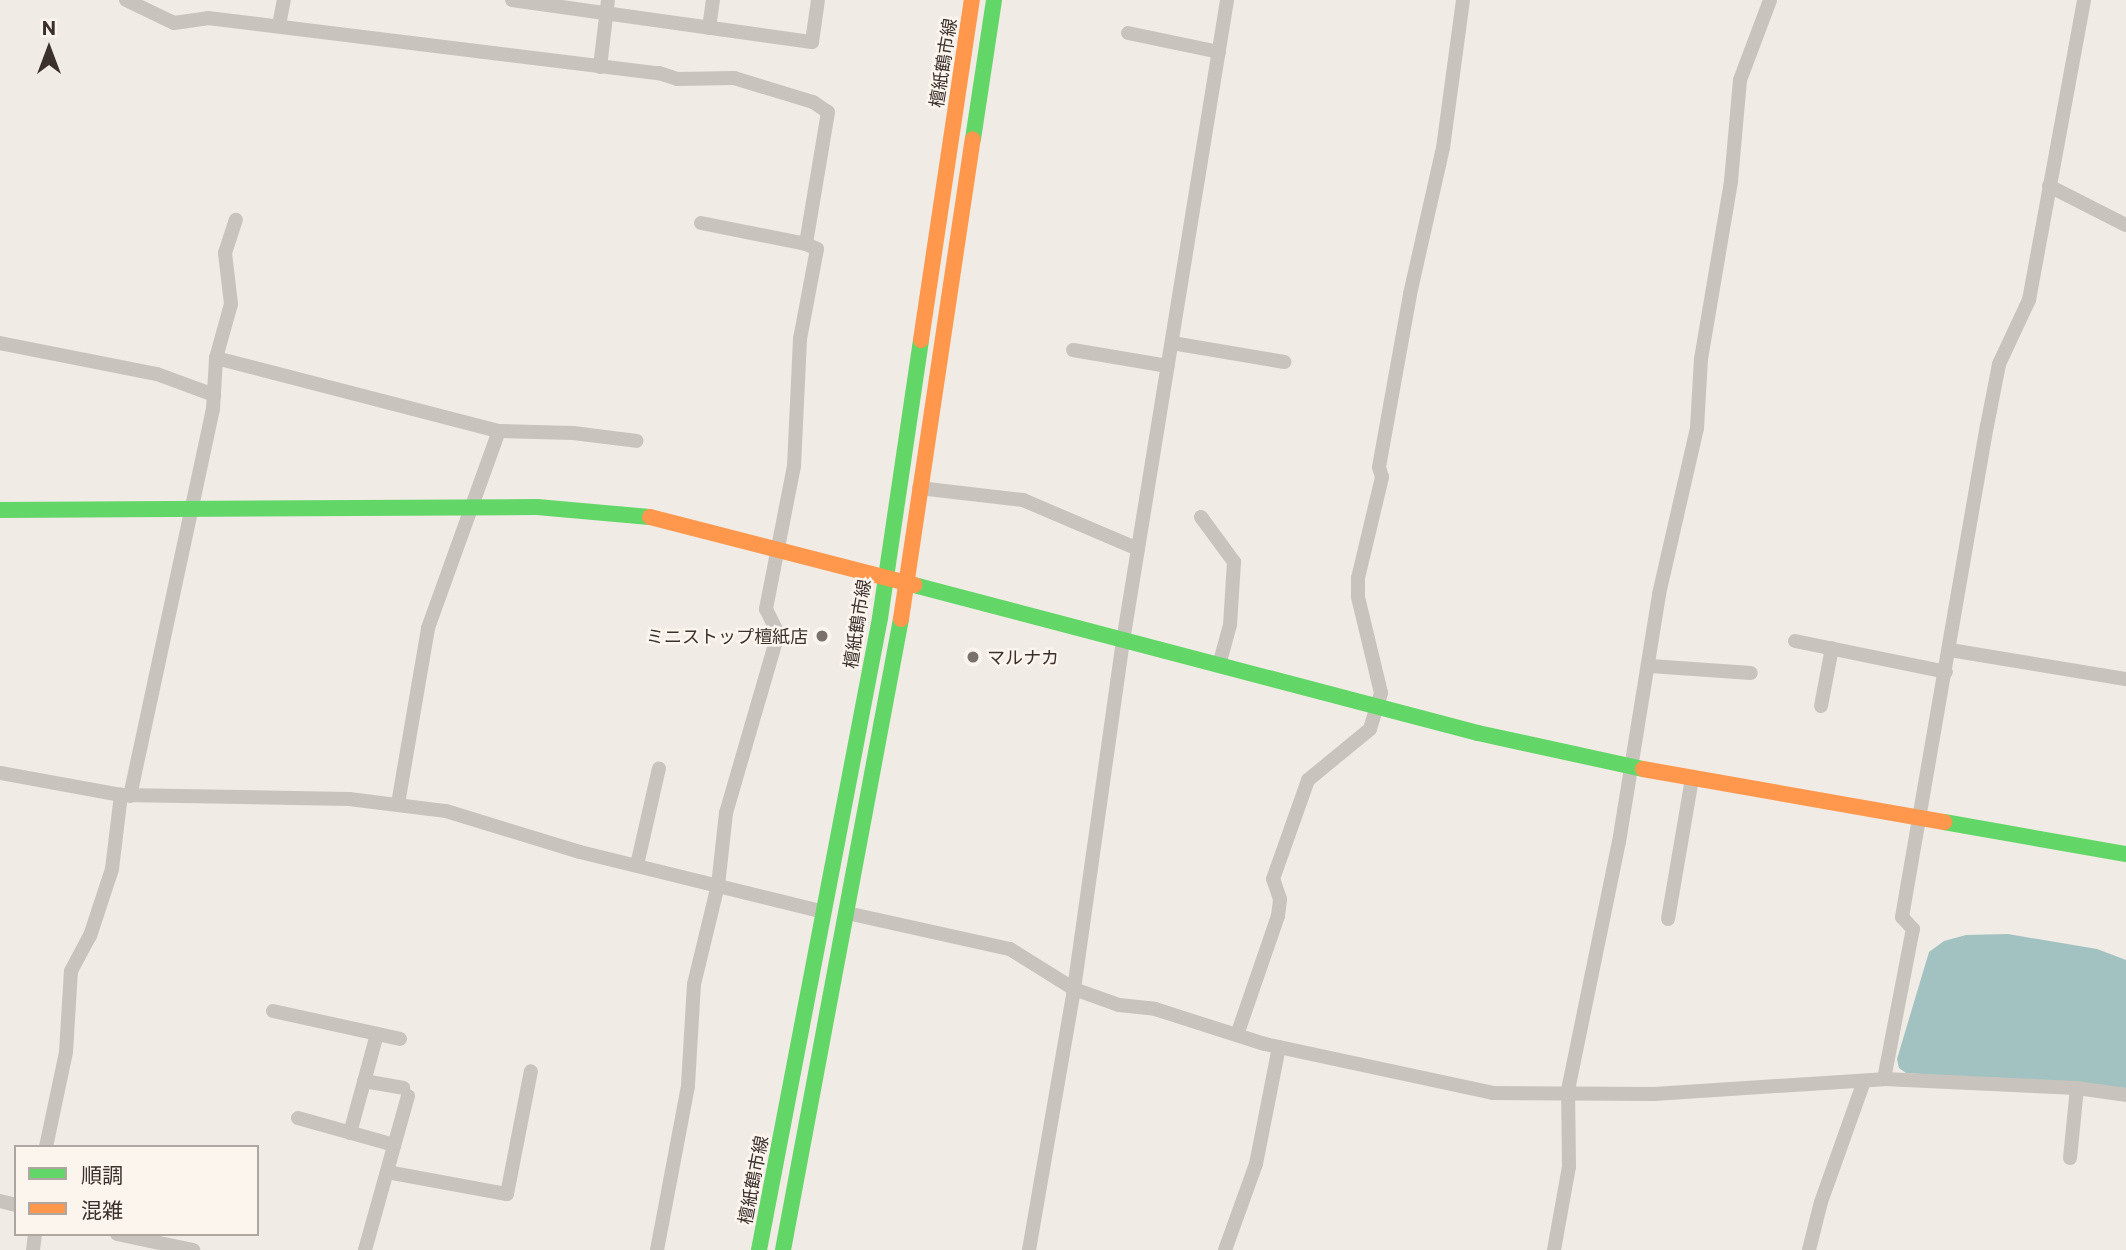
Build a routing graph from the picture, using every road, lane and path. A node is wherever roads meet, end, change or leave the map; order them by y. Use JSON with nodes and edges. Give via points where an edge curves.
{"nodes":[{"id":1,"x":126,"y":0,"type":"edge"},
{"id":2,"x":284,"y":0,"type":"edge"},
{"id":3,"x":512,"y":0,"type":"edge"},
{"id":4,"x":713,"y":0,"type":"edge"},
{"id":5,"x":818,"y":0,"type":"edge"},
{"id":6,"x":972,"y":0,"type":"edge"},
{"id":7,"x":994,"y":0,"type":"edge"},
{"id":8,"x":1227,"y":0,"type":"edge"},
{"id":9,"x":1462,"y":0,"type":"edge"},
{"id":10,"x":1770,"y":0,"type":"edge"},
{"id":11,"x":2084,"y":0,"type":"edge"},
{"id":12,"x":608,"y":6,"type":"edge"},
{"id":13,"x":279,"y":25,"type":"junction"},
{"id":14,"x":709,"y":27,"type":"junction"},
{"id":15,"x":1128,"y":33,"type":"dead end"},
{"id":16,"x":1219,"y":52,"type":"junction"},
{"id":17,"x":600,"y":67,"type":"junction"},
{"id":18,"x":2049,"y":186,"type":"junction"},
{"id":19,"x":236,"y":220,"type":"dead end"},
{"id":20,"x":701,"y":223,"type":"dead end"},
{"id":21,"x":2126,"y":225,"type":"edge"},
{"id":22,"x":806,"y":244,"type":"junction"},
{"id":23,"x":0,"y":343,"type":"edge"},
{"id":24,"x":1172,"y":343,"type":"junction"},
{"id":25,"x":1073,"y":350,"type":"dead end"},
{"id":26,"x":216,"y":358,"type":"junction"},
{"id":27,"x":1284,"y":362,"type":"dead end"},
{"id":28,"x":1168,"y":366,"type":"junction"},
{"id":29,"x":214,"y":395,"type":"junction"},
{"id":30,"x":499,"y":431,"type":"junction"},
{"id":31,"x":637,"y":441,"type":"dead end"},
{"id":32,"x":919,"y":488,"type":"junction"},
{"id":33,"x":470,"y":507,"type":"junction"},
{"id":34,"x":0,"y":510,"type":"edge"},
{"id":35,"x":191,"y":510,"type":"junction"},
{"id":36,"x":1201,"y":517,"type":"dead end"},
{"id":37,"x":777,"y":548,"type":"junction"},
{"id":38,"x":1138,"y":549,"type":"junction"},
{"id":39,"x":884,"y":576,"type":"junction"},
{"id":40,"x":905,"y":582,"type":"junction"},
{"id":41,"x":1123,"y":641,"type":"junction"},
{"id":42,"x":1795,"y":641,"type":"dead end"},
{"id":43,"x":1832,"y":648,"type":"junction"},
{"id":44,"x":1950,"y":650,"type":"junction"},
{"id":45,"x":1219,"y":666,"type":"junction"},
{"id":46,"x":1650,"y":666,"type":"junction"},
{"id":47,"x":1946,"y":672,"type":"junction"},
{"id":48,"x":1751,"y":673,"type":"dead end"},
{"id":49,"x":2126,"y":680,"type":"edge"},
{"id":50,"x":1377,"y":705,"type":"junction"},
{"id":51,"x":1821,"y":706,"type":"dead end"},
{"id":52,"x":1630,"y":767,"type":"junction"},
{"id":53,"x":659,"y":768,"type":"dead end"},
{"id":54,"x":0,"y":773,"type":"edge"},
{"id":55,"x":1692,"y":778,"type":"junction"},
{"id":56,"x":125,"y":796,"type":"junction"},
{"id":57,"x":398,"y":804,"type":"junction"},
{"id":58,"x":1920,"y":818,"type":"junction"},
{"id":59,"x":2126,"y":854,"type":"edge"},
{"id":60,"x":637,"y":865,"type":"junction"},
{"id":61,"x":718,"y":885,"type":"junction"},
{"id":62,"x":824,"y":912,"type":"junction"},
{"id":63,"x":847,"y":913,"type":"junction"},
{"id":64,"x":1668,"y":919,"type":"dead end"},
{"id":65,"x":1074,"y":989,"type":"junction"},
{"id":66,"x":274,"y":1012,"type":"dead end"},
{"id":67,"x":377,"y":1034,"type":"junction"},
{"id":68,"x":1237,"y":1035,"type":"junction"},
{"id":69,"x":400,"y":1040,"type":"dead end"},
{"id":70,"x":1279,"y":1047,"type":"junction"},
{"id":71,"x":531,"y":1071,"type":"dead end"},
{"id":72,"x":1884,"y":1079,"type":"junction"},
{"id":73,"x":364,"y":1081,"type":"junction"},
{"id":74,"x":1864,"y":1082,"type":"junction"},
{"id":75,"x":2077,"y":1088,"type":"junction"},
{"id":76,"x":2126,"y":1095,"type":"edge"},
{"id":77,"x":1568,"y":1096,"type":"junction"},
{"id":78,"x":298,"y":1118,"type":"dead end"},
{"id":79,"x":350,"y":1133,"type":"junction"},
{"id":80,"x":46,"y":1145,"type":"edge"},
{"id":81,"x":394,"y":1145,"type":"junction"},
{"id":82,"x":2070,"y":1158,"type":"dead end"},
{"id":83,"x":387,"y":1172,"type":"junction"},
{"id":84,"x":126,"y":1236,"type":"edge"},
{"id":85,"x":193,"y":1250,"type":"edge"},
{"id":86,"x":365,"y":1250,"type":"edge"},
{"id":87,"x":657,"y":1250,"type":"edge"},
{"id":88,"x":759,"y":1250,"type":"edge"},
{"id":89,"x":783,"y":1250,"type":"edge"},
{"id":90,"x":1029,"y":1250,"type":"edge"},
{"id":91,"x":1225,"y":1250,"type":"edge"},
{"id":92,"x":1555,"y":1250,"type":"edge"},
{"id":93,"x":1809,"y":1250,"type":"edge"}],
"edges":[{"from":1,"to":13,"type":"street","via":[[174,23],[208,18]]},
{"from":2,"to":13,"type":"street"},
{"from":3,"to":12,"type":"street"},
{"from":4,"to":14,"type":"street"},
{"from":5,"to":14,"type":"street","via":[[812,42]]},
{"from":6,"to":39,"type":"main road","name":"檀紙鶴市線"},
{"from":7,"to":32,"type":"main road"},
{"from":8,"to":16,"type":"street"},
{"from":9,"to":50,"type":"street","via":[[1443,148],[1410,295],[1379,467],[1382,477],[1358,578],[1381,692]]},
{"from":10,"to":46,"type":"street","via":[[1740,80],[1731,181],[1701,359],[1697,428],[1659,594]]},
{"from":11,"to":18,"type":"street"},
{"from":12,"to":14,"type":"street"},
{"from":12,"to":17,"type":"street"},
{"from":13,"to":17,"type":"street"},
{"from":15,"to":16,"type":"street"},
{"from":16,"to":24,"type":"street"},
{"from":17,"to":22,"type":"street","via":[[677,79],[734,78],[813,102],[828,112]]},
{"from":18,"to":21,"type":"street"},
{"from":18,"to":44,"type":"street","via":[[2029,300],[1999,365]]},
{"from":19,"to":26,"type":"street","via":[[225,253],[231,304]]},
{"from":20,"to":22,"type":"street"},
{"from":22,"to":37,"type":"street","via":[[817,250],[800,339],[794,466]]},
{"from":23,"to":29,"type":"street","via":[[144,371]]},
{"from":24,"to":27,"type":"street"},
{"from":24,"to":28,"type":"street"},
{"from":25,"to":28,"type":"street"},
{"from":26,"to":29,"type":"street"},
{"from":26,"to":30,"type":"street"},
{"from":28,"to":38,"type":"street"},
{"from":29,"to":35,"type":"street"},
{"from":30,"to":31,"type":"street"},
{"from":30,"to":33,"type":"street"},
{"from":32,"to":38,"type":"street","via":[[1023,500]]},
{"from":32,"to":40,"type":"main road"},
{"from":33,"to":35,"type":"main road"},
{"from":33,"to":37,"type":"main road","via":[[609,511],[660,518]]},
{"from":33,"to":57,"type":"street","via":[[428,628]]},
{"from":34,"to":35,"type":"main road"},
{"from":35,"to":56,"type":"street"},
{"from":36,"to":45,"type":"street","via":[[1234,562],[1230,625]]},
{"from":37,"to":39,"type":"main road"},
{"from":37,"to":61,"type":"street","via":[[766,609],[778,634],[726,813]]},
{"from":38,"to":41,"type":"street"},
{"from":39,"to":40,"type":"main road"},
{"from":39,"to":62,"type":"main road","name":"檀紙鶴市線"},
{"from":40,"to":41,"type":"main road"},
{"from":40,"to":63,"type":"main road"},
{"from":41,"to":45,"type":"main road"},
{"from":41,"to":65,"type":"street"},
{"from":42,"to":43,"type":"street"},
{"from":43,"to":47,"type":"street"},
{"from":43,"to":51,"type":"street"},
{"from":44,"to":47,"type":"street"},
{"from":44,"to":49,"type":"street"},
{"from":45,"to":50,"type":"main road"},
{"from":46,"to":48,"type":"street"},
{"from":46,"to":52,"type":"street"},
{"from":47,"to":58,"type":"street"},
{"from":50,"to":52,"type":"main road"},
{"from":50,"to":68,"type":"street","via":[[1370,729],[1358,742],[1308,779],[1273,879],[1280,899],[1278,916]]},
{"from":52,"to":55,"type":"main road"},
{"from":52,"to":77,"type":"street"},
{"from":53,"to":60,"type":"street"},
{"from":54,"to":56,"type":"street"},
{"from":55,"to":58,"type":"main road"},
{"from":55,"to":64,"type":"street"},
{"from":56,"to":57,"type":"street"},
{"from":56,"to":80,"type":"street","via":[[112,870],[90,936],[71,971],[66,1052]]},
{"from":57,"to":60,"type":"street","via":[[446,811]]},
{"from":58,"to":59,"type":"main road"},
{"from":58,"to":72,"type":"street","via":[[1902,917],[1913,929]]},
{"from":60,"to":61,"type":"street"},
{"from":61,"to":62,"type":"street"},
{"from":61,"to":87,"type":"street","via":[[694,984],[688,1086]]},
{"from":62,"to":88,"type":"main road","name":"檀紙鶴市線"},
{"from":63,"to":65,"type":"street","via":[[1010,948]]},
{"from":63,"to":89,"type":"main road"},
{"from":65,"to":68,"type":"street"},
{"from":65,"to":90,"type":"street"},
{"from":66,"to":67,"type":"street"},
{"from":67,"to":69,"type":"street"},
{"from":67,"to":73,"type":"street"},
{"from":68,"to":70,"type":"street"},
{"from":70,"to":77,"type":"street","via":[[1493,1093]]},
{"from":70,"to":91,"type":"street","via":[[1256,1164]]},
{"from":71,"to":83,"type":"street","via":[[507,1194]]},
{"from":72,"to":74,"type":"street"},
{"from":72,"to":75,"type":"street"},
{"from":73,"to":79,"type":"street"},
{"from":73,"to":81,"type":"street","via":[[405,1092]]},
{"from":74,"to":77,"type":"street"},
{"from":74,"to":93,"type":"street","via":[[1821,1202]]},
{"from":75,"to":76,"type":"street"},
{"from":75,"to":82,"type":"street"},
{"from":77,"to":92,"type":"street","via":[[1569,1167]]},
{"from":78,"to":79,"type":"street"},
{"from":79,"to":81,"type":"street"},
{"from":81,"to":83,"type":"street"},
{"from":83,"to":86,"type":"street"},
{"from":84,"to":85,"type":"street"}]}
